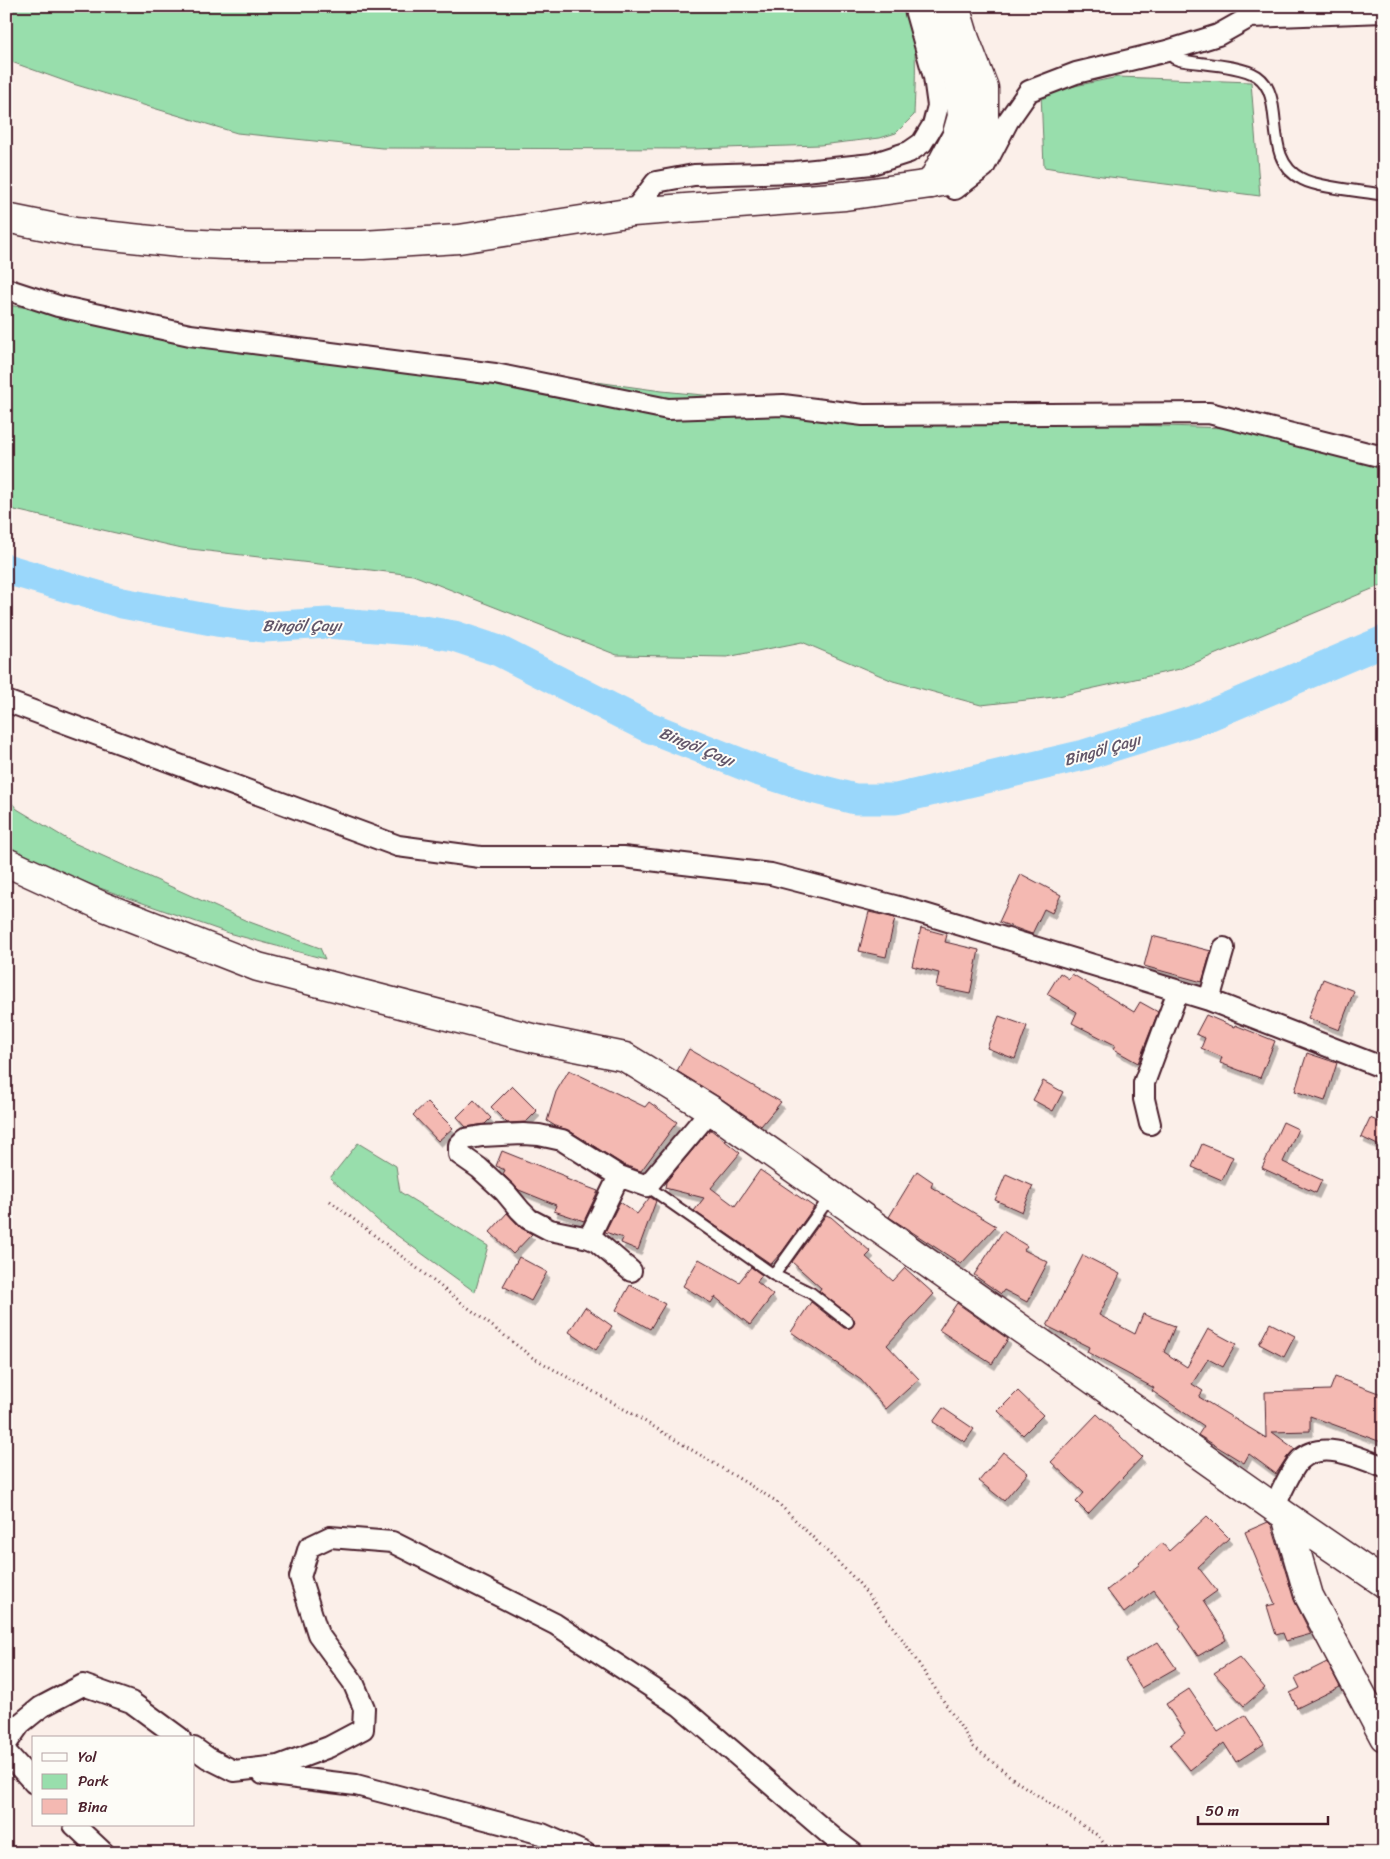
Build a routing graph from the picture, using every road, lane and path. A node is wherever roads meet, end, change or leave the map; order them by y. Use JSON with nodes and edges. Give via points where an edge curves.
{"nodes":[{"id":1,"x":914,"y":6,"type":"edge"},
{"id":2,"x":938,"y":6,"type":"edge"},
{"id":3,"x":955,"y":6,"type":"edge"},
{"id":4,"x":1257,"y":11,"type":"edge"},
{"id":5,"x":1384,"y":12,"type":"edge"},
{"id":6,"x":1167,"y":51,"type":"junction"},
{"id":7,"x":931,"y":184,"type":"junction"},
{"id":8,"x":1384,"y":195,"type":"edge"},
{"id":9,"x":633,"y":212,"type":"junction"},
{"id":10,"x":6,"y":218,"type":"edge"},
{"id":11,"x":6,"y":289,"type":"edge"},
{"id":12,"x":1379,"y":456,"type":"dead end"},
{"id":13,"x":6,"y":701,"type":"edge"},
{"id":14,"x":6,"y":862,"type":"edge"},
{"id":15,"x":1224,"y":948,"type":"dead end"},
{"id":16,"x":1178,"y":991,"type":"junction"},
{"id":17,"x":1209,"y":1000,"type":"junction"},
{"id":18,"x":1384,"y":1068,"type":"edge"},
{"id":19,"x":711,"y":1110,"type":"junction"},
{"id":20,"x":1150,"y":1124,"type":"dead end"},
{"id":21,"x":619,"y":1176,"type":"junction"},
{"id":22,"x":647,"y":1186,"type":"junction"},
{"id":23,"x":831,"y":1195,"type":"junction"},
{"id":24,"x":330,"y":1201,"type":"dead end"},
{"id":25,"x":589,"y":1238,"type":"junction"},
{"id":26,"x":631,"y":1271,"type":"dead end"},
{"id":27,"x":774,"y":1275,"type":"junction"},
{"id":28,"x":848,"y":1322,"type":"dead end"},
{"id":29,"x":1384,"y":1467,"type":"edge"},
{"id":30,"x":1280,"y":1512,"type":"junction"},
{"id":31,"x":1384,"y":1583,"type":"edge"},
{"id":32,"x":177,"y":1736,"type":"edge"},
{"id":33,"x":1384,"y":1737,"type":"edge"},
{"id":34,"x":6,"y":1744,"type":"edge"},
{"id":35,"x":195,"y":1749,"type":"edge"},
{"id":36,"x":6,"y":1752,"type":"edge"},
{"id":37,"x":234,"y":1771,"type":"junction"},
{"id":38,"x":32,"y":1781,"type":"edge"},
{"id":39,"x":75,"y":1826,"type":"edge"},
{"id":40,"x":104,"y":1853,"type":"edge"},
{"id":41,"x":585,"y":1853,"type":"edge"},
{"id":42,"x":852,"y":1853,"type":"edge"},
{"id":43,"x":1112,"y":1853,"type":"edge"}],
"edges":[{"from":1,"to":9,"type":"street","via":[[934,77],[938,106],[933,125],[922,143],[909,152],[872,164],[795,172],[694,175],[656,182]]},
{"from":2,"to":7,"type":"main road","via":[[946,54],[958,79],[962,116],[956,137]]},
{"from":3,"to":7,"type":"main road","via":[[984,88],[984,129],[963,169],[951,180]]},
{"from":4,"to":5,"type":"street"},
{"from":4,"to":6,"type":"street","via":[[1218,35]]},
{"from":6,"to":7,"type":"street","via":[[1076,73],[1029,91],[1008,121],[984,167],[954,189]]},
{"from":6,"to":8,"type":"lane","via":[[1179,60],[1248,71],[1261,79],[1269,89],[1280,156],[1294,175],[1312,183]]},
{"from":7,"to":9,"type":"main road","via":[[845,196]]},
{"from":9,"to":10,"type":"main road","via":[[459,239],[363,245],[179,244],[75,232]]},
{"from":11,"to":12,"type":"street","via":[[58,306],[190,335],[495,374],[668,410],[784,404],[863,415],[1209,413]]},
{"from":13,"to":16,"type":"street","via":[[398,846],[480,857],[623,857],[772,874],[918,912]]},
{"from":14,"to":19,"type":"main road","via":[[102,906],[258,968],[532,1038],[625,1057]]},
{"from":15,"to":17,"type":"street"},
{"from":16,"to":17,"type":"street"},
{"from":16,"to":20,"type":"street","via":[[1144,1083]]},
{"from":17,"to":18,"type":"street"},
{"from":19,"to":22,"type":"street"},
{"from":19,"to":23,"type":"main road"},
{"from":21,"to":22,"type":"street"},
{"from":21,"to":25,"type":"street"},
{"from":21,"to":25,"type":"street","via":[[552,1137],[523,1134],[482,1136],[459,1145],[459,1154],[486,1174],[530,1219],[550,1230]]},
{"from":22,"to":27,"type":"lane"},
{"from":23,"to":27,"type":"lane"},
{"from":23,"to":30,"type":"main road"},
{"from":24,"to":43,"type":"path","via":[[532,1357],[776,1501],[857,1581],[903,1640],[974,1747],[1016,1781],[1097,1835]]},
{"from":25,"to":26,"type":"street"},
{"from":27,"to":28,"type":"lane","via":[[811,1293]]},
{"from":29,"to":30,"type":"street","via":[[1327,1450],[1310,1452],[1299,1461]]},
{"from":30,"to":31,"type":"main road"},
{"from":30,"to":33,"type":"main road","via":[[1309,1596]]},
{"from":32,"to":34,"type":"street","via":[[131,1702],[83,1685],[42,1707],[20,1724]]},
{"from":35,"to":37,"type":"street"},
{"from":36,"to":38,"type":"street"},
{"from":37,"to":41,"type":"street","via":[[356,1785],[542,1834]]},
{"from":37,"to":42,"type":"street","via":[[278,1766],[329,1747],[362,1729],[364,1708],[353,1682],[318,1634],[300,1577],[309,1546],[330,1537],[392,1542],[555,1624],[680,1706]]},
{"from":39,"to":40,"type":"street"}]}
